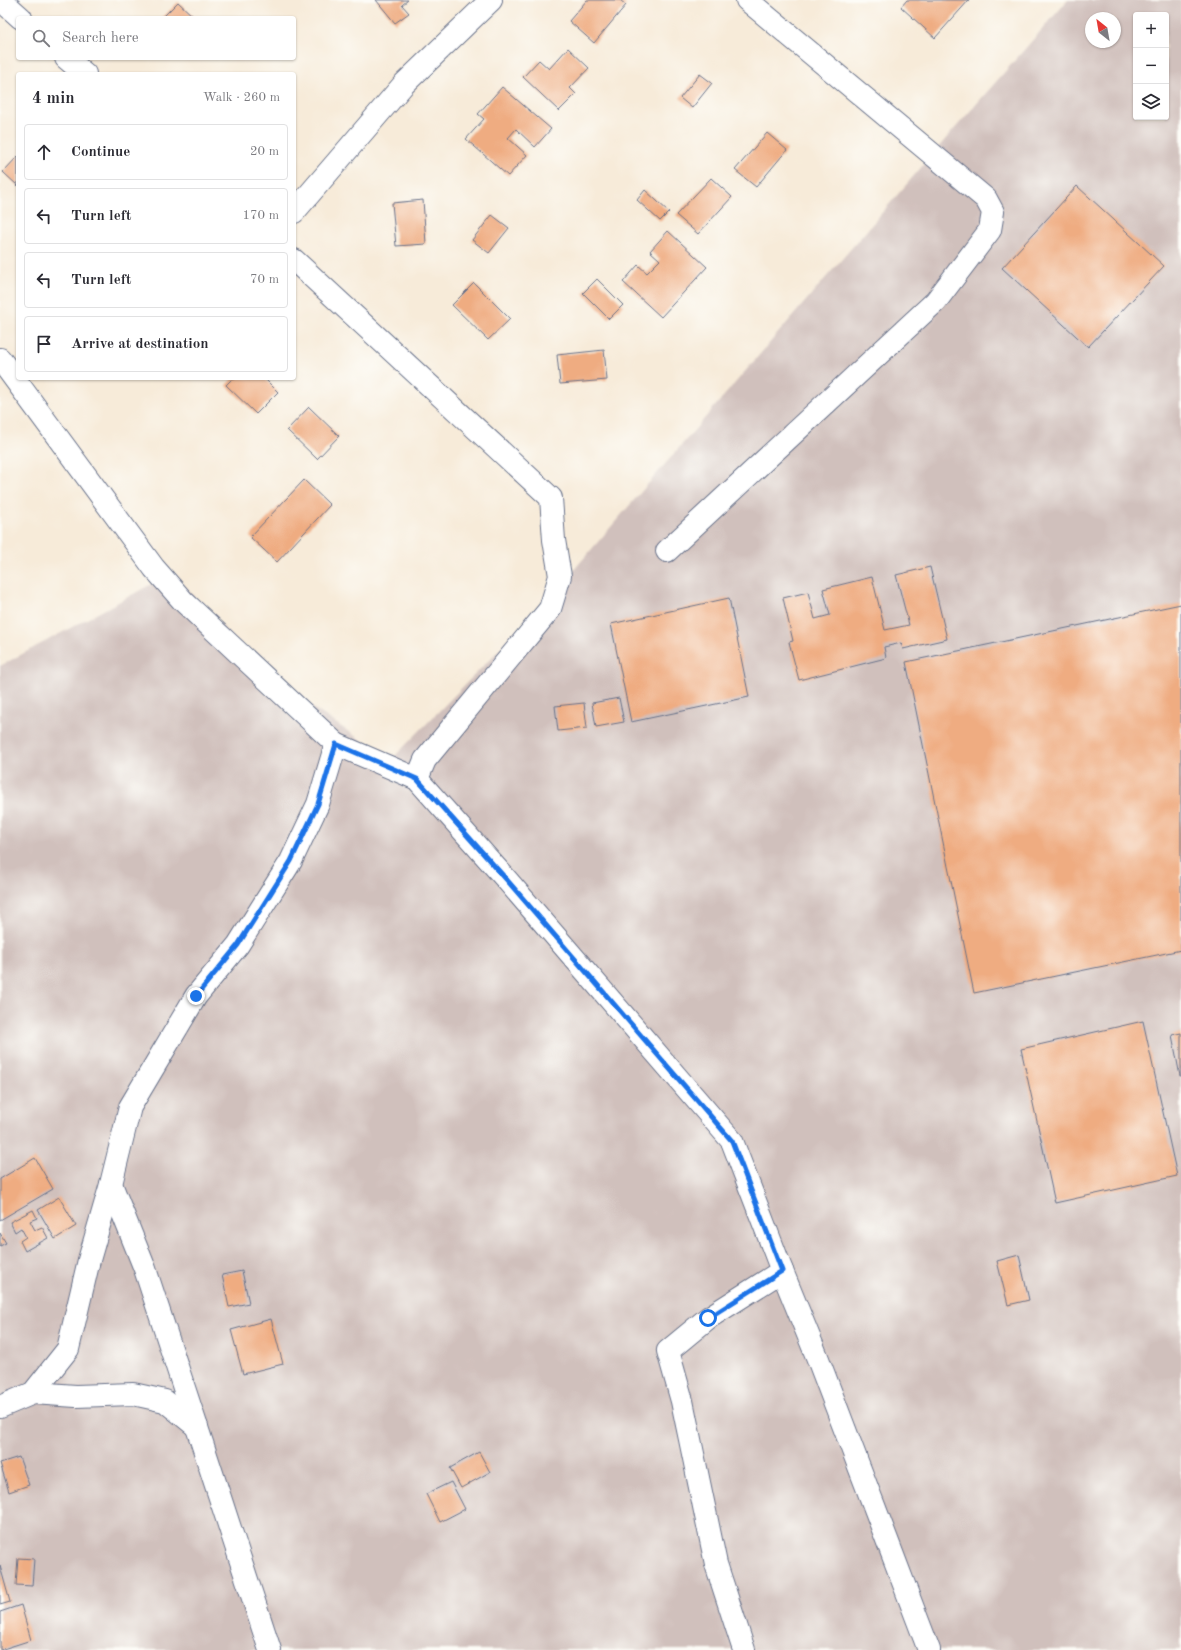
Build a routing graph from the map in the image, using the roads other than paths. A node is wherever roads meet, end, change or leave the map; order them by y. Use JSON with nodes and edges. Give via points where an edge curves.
{"nodes":[{"id":1,"x":1,"y":0,"type":"edge"},
{"id":2,"x":491,"y":0,"type":"edge"},
{"id":3,"x":747,"y":0,"type":"edge"},
{"id":4,"x":19,"y":16,"type":"edge"},
{"id":5,"x":68,"y":60,"type":"edge"},
{"id":6,"x":82,"y":72,"type":"edge"},
{"id":7,"x":296,"y":210,"type":"edge"},
{"id":8,"x":296,"y":262,"type":"edge"},
{"id":9,"x":0,"y":359,"type":"edge"},
{"id":10,"x":667,"y":550,"type":"dead end"},
{"id":11,"x":336,"y":744,"type":"junction"},
{"id":12,"x":417,"y":779,"type":"junction"},
{"id":13,"x":112,"y":1184,"type":"junction"},
{"id":14,"x":782,"y":1271,"type":"junction"},
{"id":15,"x":33,"y":1393,"type":"junction"},
{"id":16,"x":0,"y":1406,"type":"edge"},
{"id":17,"x":197,"y":1427,"type":"junction"},
{"id":18,"x":270,"y":1650,"type":"edge"},
{"id":19,"x":744,"y":1650,"type":"edge"},
{"id":20,"x":929,"y":1650,"type":"edge"}],
"edges":[{"from":1,"to":4,"type":"street"},
{"from":2,"to":7,"type":"street","via":[[404,84]]},
{"from":3,"to":10,"type":"street","via":[[986,199],[993,212],[990,230],[936,301]]},
{"from":5,"to":6,"type":"street"},
{"from":8,"to":12,"type":"street","via":[[551,498],[560,576],[550,609],[425,760]]},
{"from":9,"to":11,"type":"street","via":[[154,568],[183,601]]},
{"from":11,"to":12,"type":"street"},
{"from":11,"to":13,"type":"street","via":[[318,804],[291,861],[238,945],[196,996],[130,1107]]},
{"from":12,"to":14,"type":"street","via":[[732,1141]]},
{"from":13,"to":15,"type":"street","via":[[68,1349]]},
{"from":13,"to":17,"type":"street","via":[[145,1269]]},
{"from":14,"to":19,"type":"street","via":[[708,1318],[668,1351],[682,1402],[716,1564]]},
{"from":14,"to":20,"type":"street"},
{"from":15,"to":16,"type":"street"},
{"from":15,"to":17,"type":"street","via":[[76,1396],[134,1394],[165,1401]]},
{"from":17,"to":18,"type":"street"}]}
